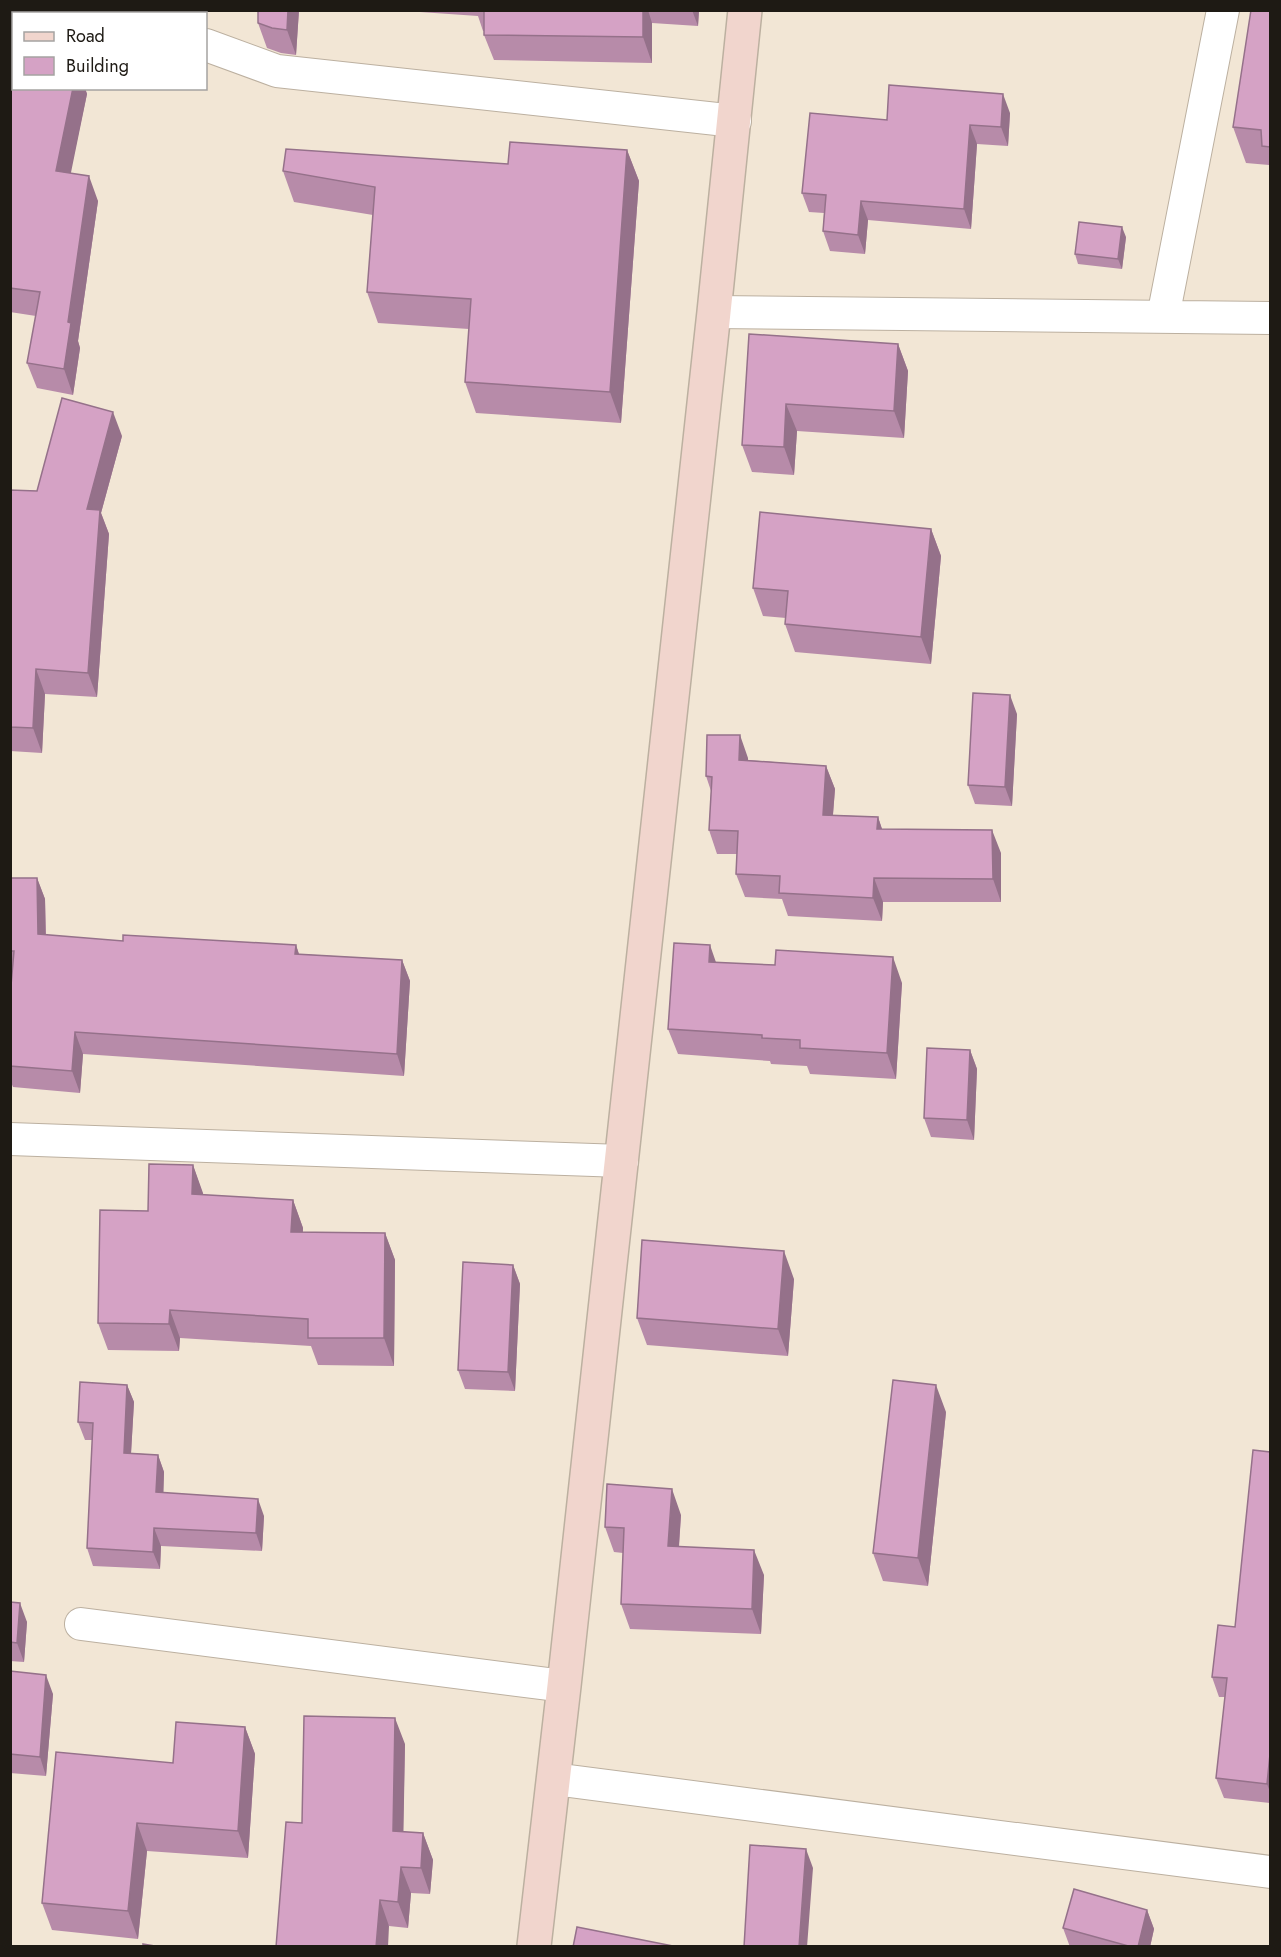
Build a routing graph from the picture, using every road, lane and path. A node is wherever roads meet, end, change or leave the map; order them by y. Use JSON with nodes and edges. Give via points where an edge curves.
{"nodes":[{"id":1,"x":745,"y":10,"type":"edge"},
{"id":2,"x":1223,"y":10,"type":"edge"},
{"id":3,"x":207,"y":45,"type":"edge"},
{"id":4,"x":735,"y":121,"type":"junction"},
{"id":5,"x":714,"y":312,"type":"junction"},
{"id":6,"x":1163,"y":317,"type":"junction"},
{"id":7,"x":1270,"y":318,"type":"edge"},
{"id":8,"x":10,"y":1139,"type":"edge"},
{"id":9,"x":621,"y":1161,"type":"junction"},
{"id":10,"x":81,"y":1624,"type":"dead end"},
{"id":11,"x":564,"y":1686,"type":"junction"},
{"id":12,"x":554,"y":1779,"type":"junction"},
{"id":13,"x":1270,"y":1872,"type":"edge"},
{"id":14,"x":534,"y":1947,"type":"edge"}],
"edges":[{"from":1,"to":4,"type":"street"},
{"from":2,"to":6,"type":"street"},
{"from":3,"to":4,"type":"street","via":[[277,71]]},
{"from":4,"to":5,"type":"street"},
{"from":5,"to":6,"type":"street"},
{"from":5,"to":9,"type":"street"},
{"from":6,"to":7,"type":"street"},
{"from":8,"to":9,"type":"street"},
{"from":9,"to":11,"type":"street"},
{"from":10,"to":11,"type":"street"},
{"from":11,"to":12,"type":"street"},
{"from":12,"to":13,"type":"street"},
{"from":12,"to":14,"type":"street"}]}
